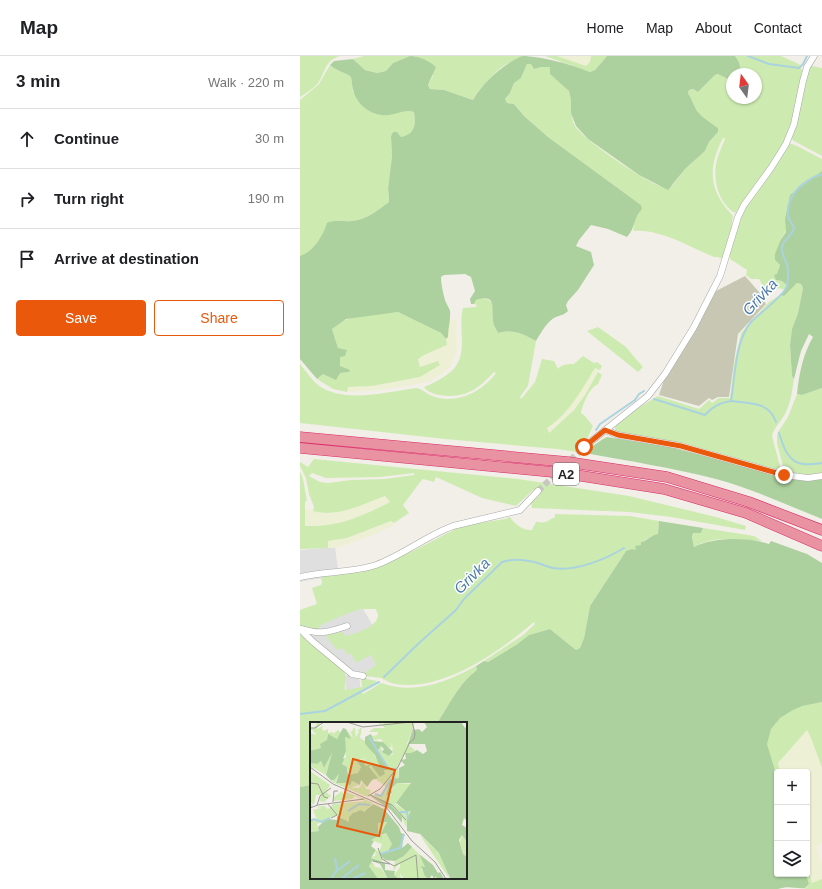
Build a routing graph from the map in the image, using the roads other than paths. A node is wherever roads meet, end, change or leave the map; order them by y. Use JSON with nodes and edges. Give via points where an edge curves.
{"nodes":[{"id":1,"x":814,"y":56,"type":"edge"},
{"id":2,"x":605,"y":430,"type":"junction"},
{"id":3,"x":300,"y":437,"type":"edge"},
{"id":4,"x":584,"y":447,"type":"tunnel mouth"},
{"id":5,"x":300,"y":448,"type":"edge"},
{"id":6,"x":822,"y":476,"type":"edge"},
{"id":7,"x":538,"y":491,"type":"tunnel mouth"},
{"id":8,"x":822,"y":530,"type":"edge"},
{"id":9,"x":822,"y":546,"type":"edge"},
{"id":10,"x":300,"y":577,"type":"edge"},
{"id":11,"x":347,"y":626,"type":"dead end"},
{"id":12,"x":300,"y":629,"type":"edge"},
{"id":13,"x":363,"y":676,"type":"dead end"}],
"edges":[{"from":1,"to":2,"type":"street","via":[[807,67],[794,124],[786,144],[741,211],[720,276],[694,327],[648,396]]},
{"from":2,"to":4,"type":"street"},
{"from":2,"to":6,"type":"street","via":[[618,435],[681,446],[784,475],[808,478]]},
{"from":3,"to":8,"type":"highway","number":"A2","via":[[568,462],[666,477],[749,502]]},
{"from":5,"to":9,"type":"highway","number":"A2","via":[[563,473],[664,489],[746,513]]},
{"from":7,"to":10,"type":"street","via":[[520,510],[442,530],[376,565]]},
{"from":11,"to":12,"type":"street","via":[[329,632]]},
{"from":12,"to":13,"type":"street","via":[[352,674]]}]}
